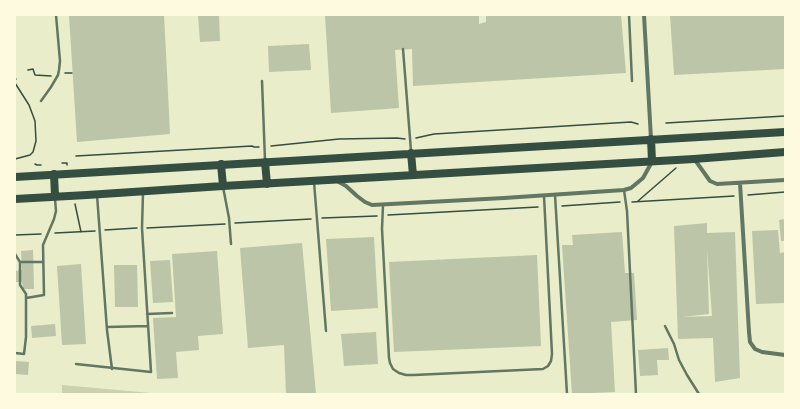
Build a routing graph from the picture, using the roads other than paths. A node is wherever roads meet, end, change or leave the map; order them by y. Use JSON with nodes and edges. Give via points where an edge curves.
{"nodes":[{"id":1,"x":56,"y":15,"type":"edge"},
{"id":2,"x":629,"y":15,"type":"edge"},
{"id":3,"x":644,"y":15,"type":"edge"},
{"id":4,"x":404,"y":50,"type":"dead end"},
{"id":5,"x":262,"y":81,"type":"dead end"},
{"id":6,"x":632,"y":81,"type":"dead end"},
{"id":7,"x":41,"y":101,"type":"dead end"},
{"id":8,"x":785,"y":132,"type":"edge"},
{"id":9,"x":651,"y":140,"type":"junction"},
{"id":10,"x":785,"y":152,"type":"edge"},
{"id":11,"x":411,"y":153,"type":"junction"},
{"id":12,"x":694,"y":159,"type":"junction"},
{"id":13,"x":652,"y":161,"type":"junction"},
{"id":14,"x":265,"y":162,"type":"junction"},
{"id":15,"x":222,"y":164,"type":"junction"},
{"id":16,"x":54,"y":174,"type":"junction"},
{"id":17,"x":413,"y":175,"type":"junction"},
{"id":18,"x":15,"y":177,"type":"edge"},
{"id":19,"x":784,"y":179,"type":"edge"},
{"id":20,"x":336,"y":180,"type":"junction"},
{"id":21,"x":314,"y":181,"type":"junction"},
{"id":22,"x":740,"y":182,"type":"junction"},
{"id":23,"x":267,"y":184,"type":"junction"},
{"id":24,"x":223,"y":186,"type":"junction"},
{"id":25,"x":624,"y":190,"type":"junction"},
{"id":26,"x":143,"y":192,"type":"junction"},
{"id":27,"x":97,"y":195,"type":"junction"},
{"id":28,"x":555,"y":195,"type":"junction"},
{"id":29,"x":55,"y":196,"type":"junction"},
{"id":30,"x":544,"y":196,"type":"junction"},
{"id":31,"x":15,"y":199,"type":"edge"},
{"id":32,"x":383,"y":205,"type":"junction"},
{"id":33,"x":231,"y":244,"type":"dead end"},
{"id":34,"x":15,"y":254,"type":"edge"},
{"id":35,"x":20,"y":262,"type":"junction"},
{"id":36,"x":43,"y":262,"type":"junction"},
{"id":37,"x":26,"y":298,"type":"junction"},
{"id":38,"x":172,"y":313,"type":"dead end"},
{"id":39,"x":147,"y":314,"type":"junction"},
{"id":40,"x":148,"y":326,"type":"junction"},
{"id":41,"x":664,"y":326,"type":"dead end"},
{"id":42,"x":107,"y":327,"type":"junction"},
{"id":43,"x":326,"y":330,"type":"dead end"},
{"id":44,"x":15,"y":353,"type":"edge"},
{"id":45,"x":785,"y":355,"type":"edge"},
{"id":46,"x":76,"y":364,"type":"dead end"},
{"id":47,"x":112,"y":369,"type":"junction"},
{"id":48,"x":567,"y":394,"type":"edge"},
{"id":49,"x":636,"y":394,"type":"edge"},
{"id":50,"x":699,"y":394,"type":"edge"}],
"edges":[{"from":1,"to":7,"type":"lane","via":[[60,61],[58,76]]},
{"from":2,"to":6,"type":"lane"},
{"from":3,"to":9,"type":"street"},
{"from":4,"to":11,"type":"lane"},
{"from":5,"to":14,"type":"lane"},
{"from":8,"to":9,"type":"main road"},
{"from":9,"to":11,"type":"main road"},
{"from":9,"to":13,"type":"main road"},
{"from":10,"to":12,"type":"main road"},
{"from":11,"to":14,"type":"main road"},
{"from":11,"to":17,"type":"main road"},
{"from":12,"to":13,"type":"main road"},
{"from":12,"to":22,"type":"street","via":[[710,181],[717,184]]},
{"from":13,"to":17,"type":"main road"},
{"from":13,"to":25,"type":"street","via":[[643,178],[632,188]]},
{"from":14,"to":15,"type":"main road"},
{"from":14,"to":23,"type":"main road"},
{"from":15,"to":16,"type":"main road"},
{"from":15,"to":24,"type":"main road"},
{"from":16,"to":18,"type":"main road"},
{"from":16,"to":29,"type":"main road"},
{"from":17,"to":20,"type":"main road"},
{"from":19,"to":22,"type":"street"},
{"from":20,"to":21,"type":"main road"},
{"from":20,"to":32,"type":"street","via":[[365,202]]},
{"from":21,"to":23,"type":"main road"},
{"from":21,"to":43,"type":"lane"},
{"from":22,"to":45,"type":"street","via":[[750,342],[755,349],[762,352]]},
{"from":23,"to":24,"type":"main road"},
{"from":24,"to":26,"type":"main road"},
{"from":24,"to":33,"type":"lane"},
{"from":25,"to":28,"type":"street"},
{"from":25,"to":49,"type":"lane","via":[[628,211]]},
{"from":26,"to":27,"type":"main road"},
{"from":26,"to":39,"type":"lane","via":[[142,228]]},
{"from":27,"to":29,"type":"main road"},
{"from":27,"to":42,"type":"lane"},
{"from":28,"to":30,"type":"street"},
{"from":28,"to":48,"type":"lane"},
{"from":29,"to":31,"type":"main road"},
{"from":29,"to":36,"type":"lane","via":[[56,211],[43,245]]},
{"from":30,"to":32,"type":"street"},
{"from":30,"to":32,"type":"lane","via":[[552,354],[548,366],[543,369],[406,375],[393,369],[390,363],[382,229]]},
{"from":34,"to":35,"type":"lane"},
{"from":35,"to":36,"type":"lane"},
{"from":35,"to":37,"type":"lane","via":[[20,286]]},
{"from":36,"to":37,"type":"lane","via":[[44,295]]},
{"from":37,"to":44,"type":"lane","via":[[24,354]]},
{"from":38,"to":39,"type":"lane"},
{"from":39,"to":40,"type":"lane"},
{"from":40,"to":42,"type":"lane"},
{"from":40,"to":47,"type":"lane","via":[[151,372]]},
{"from":41,"to":50,"type":"lane","via":[[679,360]]},
{"from":42,"to":47,"type":"lane"},
{"from":46,"to":47,"type":"lane"}]}
